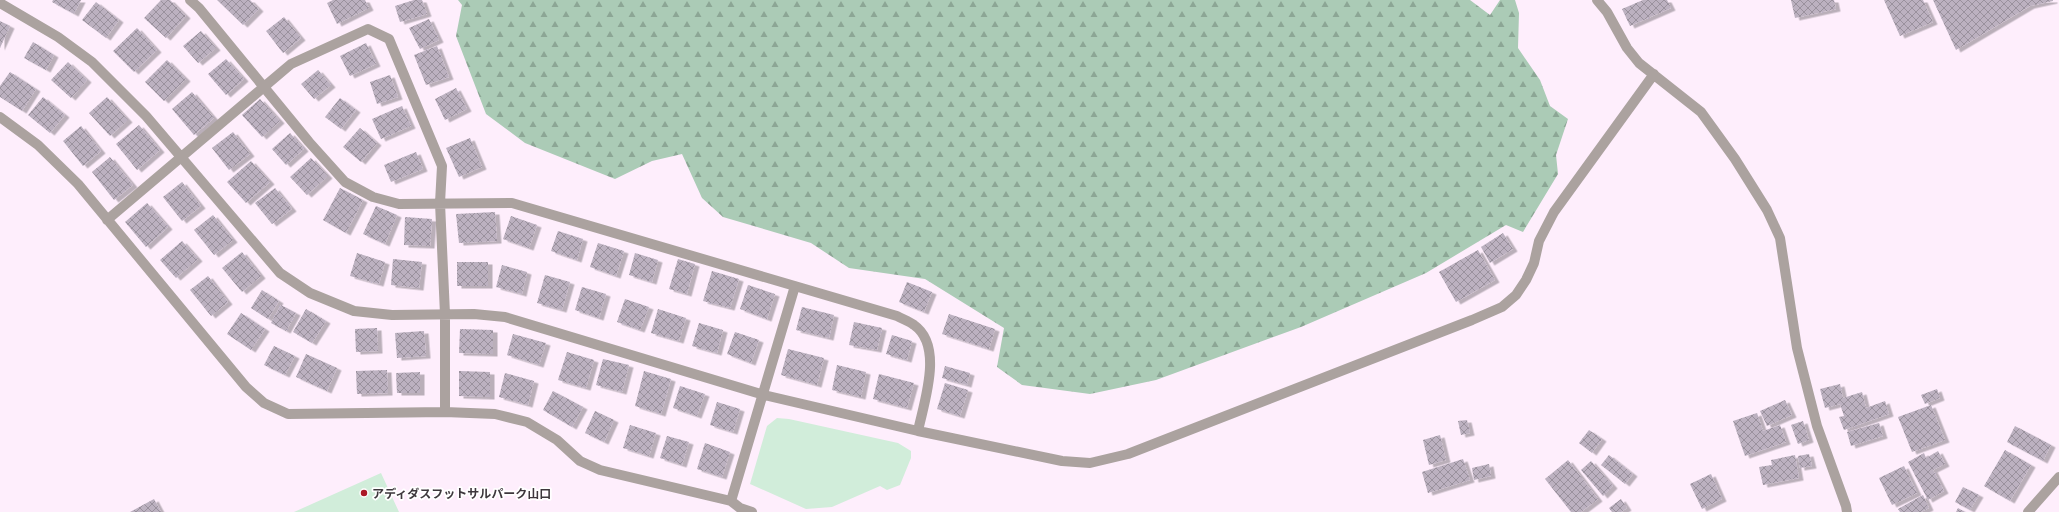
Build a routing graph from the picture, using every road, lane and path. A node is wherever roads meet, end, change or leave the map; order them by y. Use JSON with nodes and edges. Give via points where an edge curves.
{"nodes":[{"id":1,"x":190,"y":0,"type":"edge"},
{"id":2,"x":1597,"y":0,"type":"edge"},
{"id":3,"x":0,"y":4,"type":"edge"},
{"id":4,"x":202,"y":4,"type":"edge"},
{"id":5,"x":1654,"y":74,"type":"junction"},
{"id":6,"x":264,"y":86,"type":"junction"},
{"id":7,"x":0,"y":117,"type":"edge"},
{"id":8,"x":181,"y":156,"type":"junction"},
{"id":9,"x":440,"y":203,"type":"junction"},
{"id":10,"x":107,"y":220,"type":"junction"},
{"id":11,"x":795,"y":286,"type":"junction"},
{"id":12,"x":445,"y":314,"type":"junction"},
{"id":13,"x":764,"y":395,"type":"junction"},
{"id":14,"x":445,"y":412,"type":"junction"},
{"id":15,"x":918,"y":431,"type":"junction"},
{"id":16,"x":2059,"y":477,"type":"edge"},
{"id":17,"x":731,"y":501,"type":"junction"},
{"id":18,"x":752,"y":512,"type":"edge"},
{"id":19,"x":1847,"y":512,"type":"edge"},
{"id":20,"x":2028,"y":512,"type":"edge"}],
"edges":[{"from":1,"to":4,"type":"street"},
{"from":2,"to":5,"type":"street","via":[[1607,12],[1627,48],[1639,63]]},
{"from":3,"to":8,"type":"street","via":[[58,37],[92,62],[146,116]]},
{"from":4,"to":6,"type":"street"},
{"from":5,"to":15,"type":"street","via":[[1554,212],[1526,280],[1516,295],[1502,307],[1128,454],[1090,463],[1062,461]]},
{"from":5,"to":19,"type":"street","via":[[1701,112],[1767,210],[1780,238],[1797,348],[1817,426]]},
{"from":6,"to":8,"type":"street"},
{"from":6,"to":9,"type":"street","via":[[345,182],[373,197],[399,204]]},
{"from":6,"to":9,"type":"street","via":[[291,64],[368,29],[389,39],[442,166]]},
{"from":7,"to":10,"type":"street","via":[[38,145],[78,184]]},
{"from":8,"to":10,"type":"street"},
{"from":8,"to":12,"type":"street","via":[[280,273],[310,293],[354,310],[392,315]]},
{"from":9,"to":11,"type":"street","via":[[512,203]]},
{"from":9,"to":12,"type":"street"},
{"from":10,"to":14,"type":"street","via":[[246,387],[264,403],[288,414]]},
{"from":11,"to":13,"type":"street"},
{"from":11,"to":15,"type":"street","via":[[897,316],[915,326],[926,341],[932,364]]},
{"from":12,"to":13,"type":"street","via":[[505,317]]},
{"from":12,"to":14,"type":"street"},
{"from":13,"to":15,"type":"street"},
{"from":13,"to":17,"type":"street"},
{"from":14,"to":17,"type":"street","via":[[495,414],[527,422],[557,440],[580,460],[600,470]]},
{"from":16,"to":20,"type":"street"},
{"from":17,"to":18,"type":"street","via":[[740,508]]}]}
